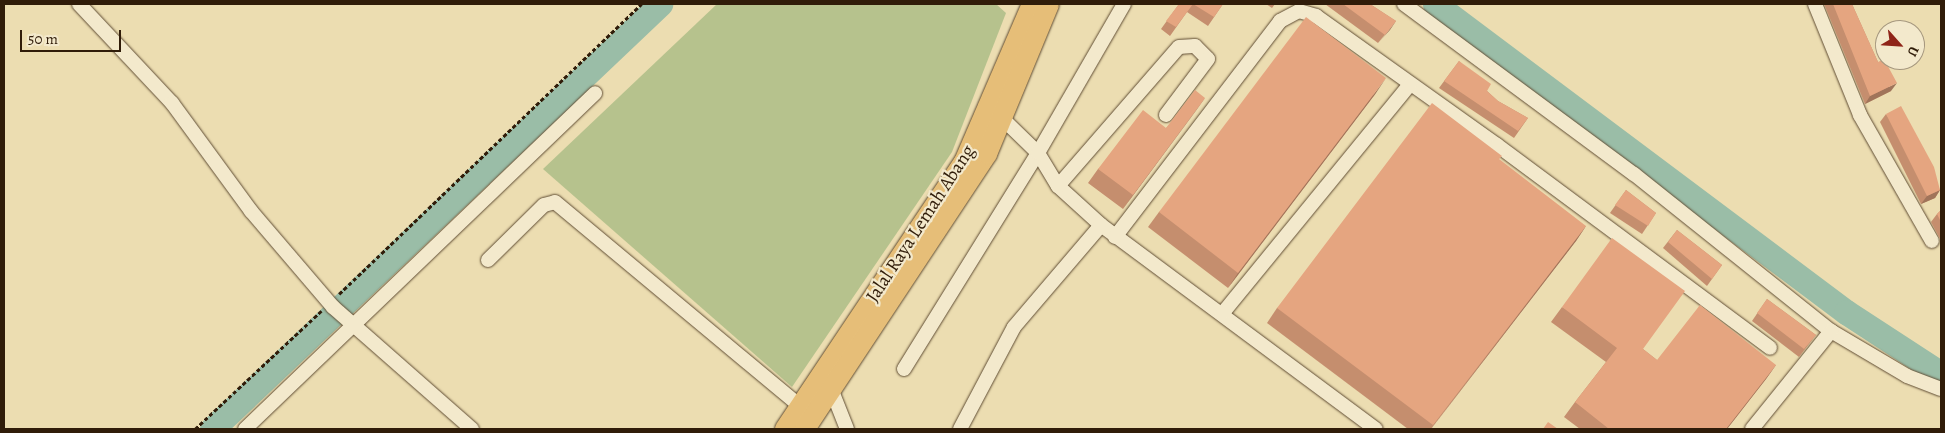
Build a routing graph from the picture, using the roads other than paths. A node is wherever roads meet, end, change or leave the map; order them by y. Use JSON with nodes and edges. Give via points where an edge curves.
{"nodes":[{"id":1,"x":80,"y":4,"type":"edge"},
{"id":2,"x":1032,"y":4,"type":"edge"},
{"id":3,"x":1049,"y":4,"type":"edge"},
{"id":4,"x":1124,"y":4,"type":"edge"},
{"id":5,"x":1404,"y":4,"type":"edge"},
{"id":6,"x":1815,"y":4,"type":"edge"},
{"id":7,"x":1410,"y":84,"type":"junction"},
{"id":8,"x":596,"y":93,"type":"dead end"},
{"id":9,"x":1166,"y":115,"type":"dead end"},
{"id":10,"x":1004,"y":120,"type":"junction"},
{"id":11,"x":1038,"y":153,"type":"junction"},
{"id":12,"x":1058,"y":186,"type":"junction"},
{"id":13,"x":1101,"y":225,"type":"junction"},
{"id":14,"x":1115,"y":237,"type":"junction"},
{"id":15,"x":1932,"y":241,"type":"dead end"},
{"id":16,"x":488,"y":260,"type":"dead end"},
{"id":17,"x":340,"y":313,"type":"junction"},
{"id":18,"x":1222,"y":314,"type":"junction"},
{"id":19,"x":1831,"y":331,"type":"junction"},
{"id":20,"x":1770,"y":348,"type":"dead end"},
{"id":21,"x":904,"y":369,"type":"dead end"},
{"id":22,"x":1941,"y":389,"type":"edge"},
{"id":23,"x":832,"y":391,"type":"junction"},
{"id":24,"x":800,"y":406,"type":"junction"},
{"id":25,"x":245,"y":429,"type":"edge"},
{"id":26,"x":472,"y":429,"type":"edge"},
{"id":27,"x":784,"y":429,"type":"edge"},
{"id":28,"x":805,"y":429,"type":"edge"},
{"id":29,"x":847,"y":429,"type":"edge"},
{"id":30,"x":960,"y":429,"type":"edge"},
{"id":31,"x":1376,"y":429,"type":"edge"},
{"id":32,"x":1752,"y":429,"type":"edge"}],
"edges":[{"from":1,"to":17,"type":"street","via":[[172,102],[251,211]]},
{"from":2,"to":24,"type":"highway","name":"Jalal Raya Lemah Abang","via":[[964,162]]},
{"from":3,"to":10,"type":"highway","name":"Jalal Raya Lemah Abang"},
{"from":4,"to":11,"type":"street"},
{"from":5,"to":19,"type":"street","via":[[1634,174]]},
{"from":6,"to":15,"type":"street","via":[[1860,115]]},
{"from":7,"to":14,"type":"street","via":[[1316,16],[1299,11],[1289,13]]},
{"from":7,"to":18,"type":"street"},
{"from":7,"to":20,"type":"street"},
{"from":8,"to":17,"type":"street"},
{"from":9,"to":12,"type":"street","via":[[1208,59],[1195,46],[1179,47]]},
{"from":10,"to":11,"type":"street"},
{"from":10,"to":23,"type":"highway","name":"Jalal Raya Lemah Abang","via":[[960,198]]},
{"from":11,"to":12,"type":"street"},
{"from":11,"to":21,"type":"street"},
{"from":12,"to":13,"type":"street"},
{"from":13,"to":14,"type":"street"},
{"from":13,"to":30,"type":"street","via":[[1014,327]]},
{"from":14,"to":18,"type":"street"},
{"from":16,"to":24,"type":"street","via":[[544,205],[555,202]]},
{"from":17,"to":25,"type":"street"},
{"from":17,"to":26,"type":"street"},
{"from":18,"to":31,"type":"street"},
{"from":19,"to":22,"type":"street","via":[[1907,376]]},
{"from":19,"to":32,"type":"street"},
{"from":23,"to":28,"type":"highway","name":"Jalal Raya Lemah Abang"},
{"from":23,"to":29,"type":"street"},
{"from":24,"to":27,"type":"highway","name":"Jalal Raya Lemah Abang"}]}
